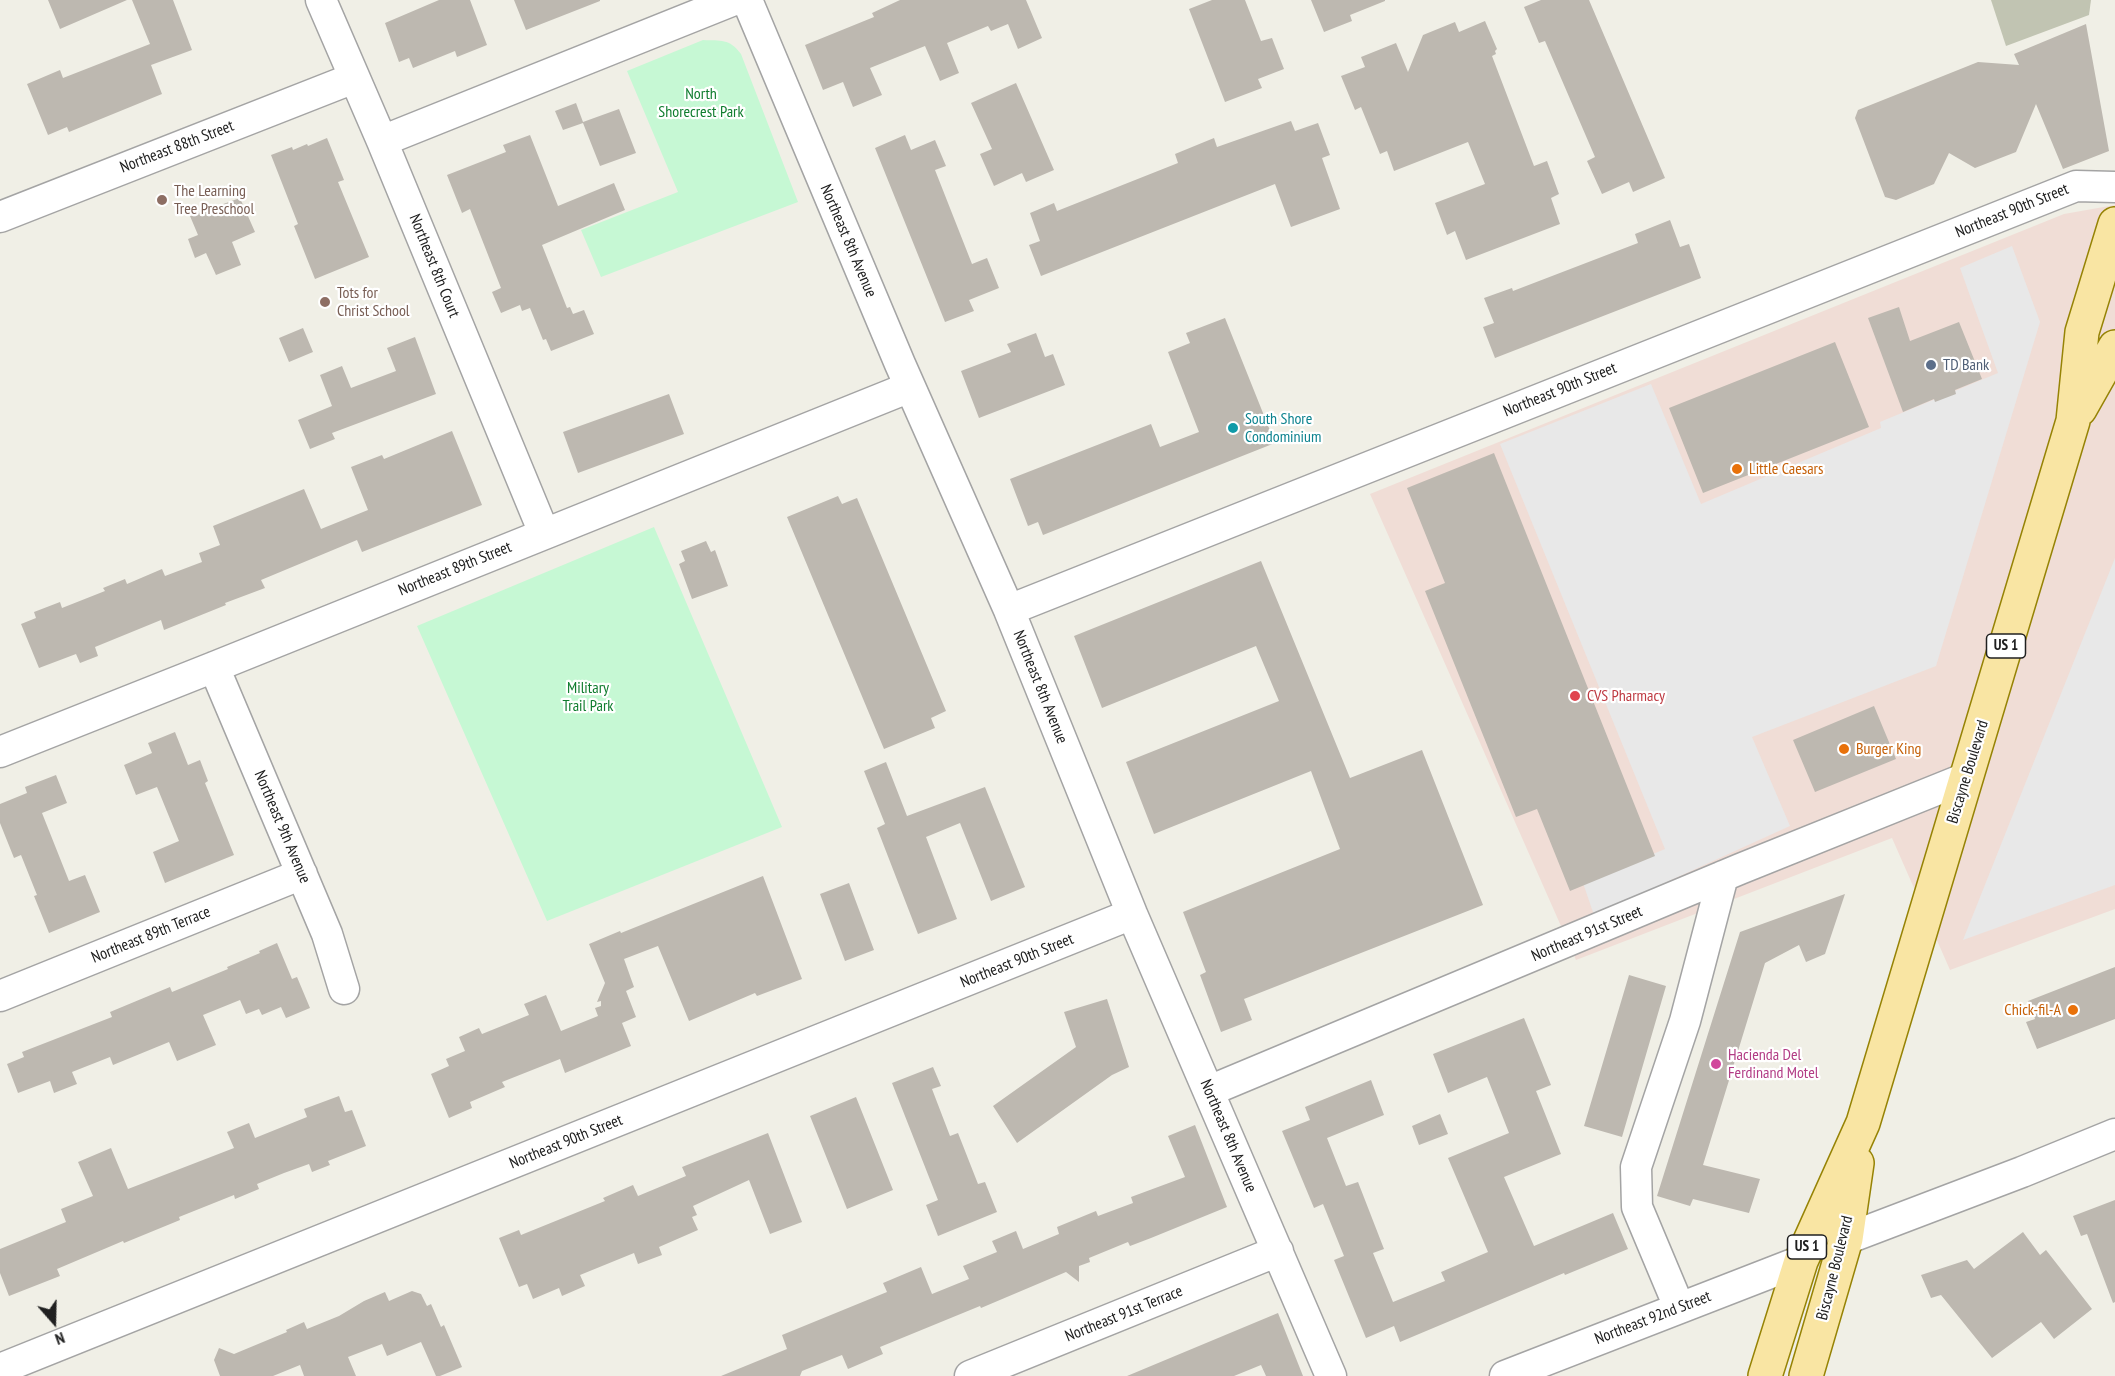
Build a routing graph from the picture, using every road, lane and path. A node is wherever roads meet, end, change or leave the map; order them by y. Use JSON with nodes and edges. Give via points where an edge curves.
{"nodes":[{"id":1,"x":321,"y":0,"type":"edge"},
{"id":2,"x":734,"y":0,"type":"edge"},
{"id":3,"x":747,"y":0,"type":"edge"},
{"id":4,"x":354,"y":78,"type":"junction"},
{"id":5,"x":382,"y":141,"type":"junction"},
{"id":6,"x":2115,"y":187,"type":"edge"},
{"id":7,"x":0,"y":217,"type":"edge"},
{"id":8,"x":2115,"y":224,"type":"edge"},
{"id":9,"x":2115,"y":347,"type":"edge"},
{"id":10,"x":910,"y":387,"type":"junction"},
{"id":11,"x":2073,"y":422,"type":"junction"},
{"id":12,"x":544,"y":533,"type":"junction"},
{"id":13,"x":1009,"y":610,"type":"junction"},
{"id":14,"x":214,"y":668,"type":"junction"},
{"id":15,"x":0,"y":752,"type":"edge"},
{"id":16,"x":1966,"y":778,"type":"junction"},
{"id":17,"x":302,"y":874,"type":"junction"},
{"id":18,"x":1723,"y":876,"type":"junction"},
{"id":19,"x":1132,"y":914,"type":"junction"},
{"id":20,"x":3,"y":986,"type":"edge"},
{"id":21,"x":344,"y":989,"type":"dead end"},
{"id":22,"x":1209,"y":1092,"type":"junction"},
{"id":23,"x":1863,"y":1123,"type":"junction"},
{"id":24,"x":2115,"y":1134,"type":"edge"},
{"id":25,"x":1846,"y":1239,"type":"junction"},
{"id":26,"x":1278,"y":1251,"type":"junction"},
{"id":27,"x":1801,"y":1261,"type":"junction"},
{"id":28,"x":1679,"y":1307,"type":"junction"},
{"id":29,"x":0,"y":1369,"type":"edge"},
{"id":30,"x":970,"y":1376,"type":"edge"},
{"id":31,"x":1331,"y":1376,"type":"edge"},
{"id":32,"x":1505,"y":1376,"type":"edge"},
{"id":33,"x":1765,"y":1376,"type":"edge"},
{"id":34,"x":1806,"y":1376,"type":"edge"}],
"edges":[{"from":1,"to":4,"type":"street","name":"Northeast 8th Court"},
{"from":2,"to":5,"type":"street"},
{"from":3,"to":10,"type":"street","name":"Northeast 8th Avenue"},
{"from":4,"to":5,"type":"street","name":"Northeast 8th Court"},
{"from":4,"to":7,"type":"street","name":"Northeast 88th Street"},
{"from":5,"to":12,"type":"street","name":"Northeast 8th Court"},
{"from":6,"to":13,"type":"street","name":"Northeast 90th Street","via":[[2076,186]]},
{"from":8,"to":11,"type":"main road","name":"Biscayne Boulevard","number":"US 1","via":[[2082,332]]},
{"from":9,"to":11,"type":"main road","name":"Biscayne Boulevard","number":"US 1"},
{"from":10,"to":12,"type":"street","name":"Northeast 89th Street"},
{"from":10,"to":13,"type":"street","name":"Northeast 8th Avenue"},
{"from":11,"to":16,"type":"main road","name":"Biscayne Boulevard","number":"US 1"},
{"from":12,"to":14,"type":"street","name":"Northeast 89th Street"},
{"from":13,"to":19,"type":"street","name":"Northeast 8th Avenue"},
{"from":14,"to":15,"type":"street","name":"Northeast 89th Street"},
{"from":14,"to":17,"type":"street","name":"Northeast 9th Avenue"},
{"from":16,"to":18,"type":"street","name":"Northeast 91st Street"},
{"from":16,"to":23,"type":"main road","name":"Biscayne Boulevard","number":"US 1"},
{"from":17,"to":20,"type":"street","name":"Northeast 89th Terrace"},
{"from":17,"to":21,"type":"street","name":"Northeast 9th Avenue"},
{"from":18,"to":22,"type":"street","name":"Northeast 91st Street"},
{"from":18,"to":28,"type":"street","via":[[1685,1022],[1636,1167],[1637,1207]]},
{"from":19,"to":22,"type":"street","name":"Northeast 8th Avenue"},
{"from":19,"to":29,"type":"street","name":"Northeast 90th Street"},
{"from":22,"to":26,"type":"street","name":"Northeast 8th Avenue"},
{"from":23,"to":25,"type":"main road","name":"Biscayne Boulevard","number":"US 1"},
{"from":23,"to":27,"type":"main road","name":"Biscayne Boulevard","number":"US 1"},
{"from":24,"to":25,"type":"street"},
{"from":25,"to":34,"type":"main road","name":"Biscayne Boulevard","number":"US 1"},
{"from":26,"to":30,"type":"street","name":"Northeast 91st Terrace"},
{"from":26,"to":31,"type":"street","name":"Northeast 8th Avenue"},
{"from":27,"to":28,"type":"street","name":"Northeast 92nd Street"},
{"from":27,"to":33,"type":"main road","name":"Biscayne Boulevard","number":"US 1"},
{"from":28,"to":32,"type":"street","name":"Northeast 92nd Street"}]}
